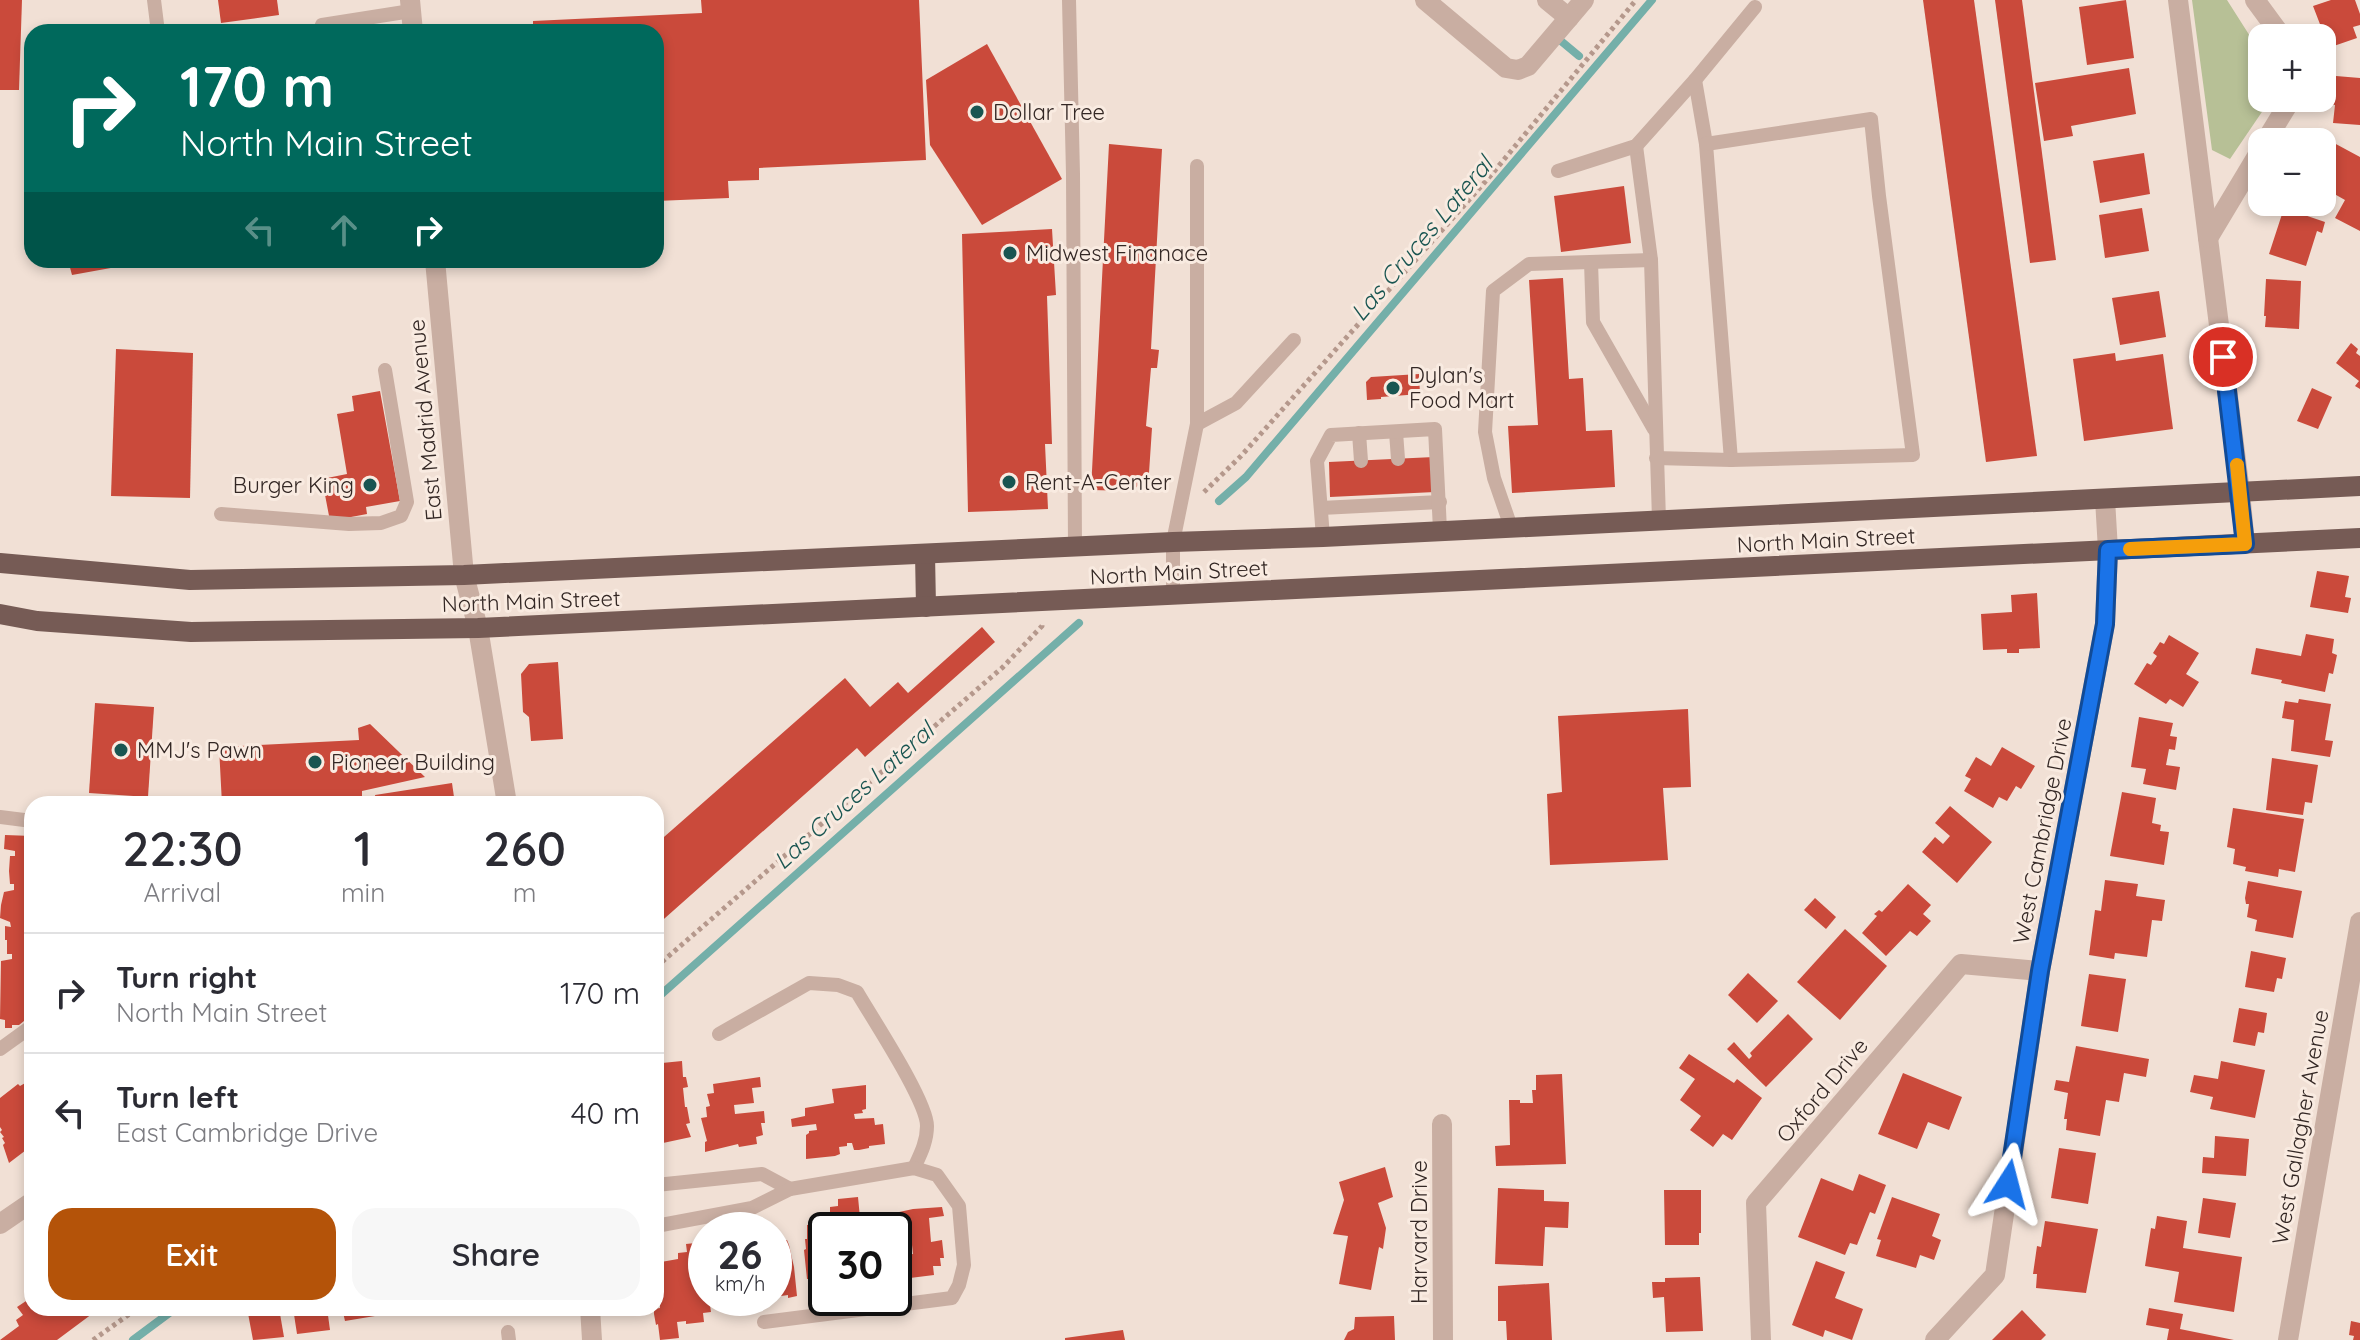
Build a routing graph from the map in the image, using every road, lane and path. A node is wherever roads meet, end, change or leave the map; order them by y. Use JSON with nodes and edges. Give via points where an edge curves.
{"nodes":[{"id":1,"x":154,"y":0,"type":"edge"},
{"id":2,"x":1069,"y":0,"type":"edge"},
{"id":3,"x":1425,"y":0,"type":"edge"},
{"id":4,"x":1547,"y":0,"type":"edge"},
{"id":5,"x":1584,"y":0,"type":"edge"},
{"id":6,"x":1636,"y":0,"type":"edge"},
{"id":7,"x":2178,"y":0,"type":"edge"},
{"id":8,"x":2255,"y":0,"type":"edge"},
{"id":9,"x":411,"y":6,"type":"edge"},
{"id":10,"x":1755,"y":7,"type":"dead end"},
{"id":11,"x":1569,"y":18,"type":"junction"},
{"id":12,"x":157,"y":24,"type":"edge"},
{"id":13,"x":327,"y":24,"type":"edge"},
{"id":14,"x":2273,"y":24,"type":"edge"},
{"id":15,"x":1695,"y":80,"type":"junction"},
{"id":16,"x":1706,"y":144,"type":"junction"},
{"id":17,"x":1636,"y":146,"type":"junction"},
{"id":18,"x":1197,"y":166,"type":"dead end"},
{"id":19,"x":1558,"y":171,"type":"dead end"},
{"id":20,"x":2248,"y":171,"type":"edge"},
{"id":21,"x":2208,"y":238,"type":"junction"},
{"id":22,"x":1651,"y":260,"type":"junction"},
{"id":23,"x":1591,"y":262,"type":"junction"},
{"id":24,"x":436,"y":268,"type":"edge"},
{"id":25,"x":1294,"y":340,"type":"dead end"},
{"id":26,"x":385,"y":370,"type":"dead end"},
{"id":27,"x":1197,"y":424,"type":"junction"},
{"id":28,"x":1396,"y":432,"type":"junction"},
{"id":29,"x":1359,"y":433,"type":"junction"},
{"id":30,"x":1656,"y":433,"type":"junction"},
{"id":31,"x":1656,"y":458,"type":"junction"},
{"id":32,"x":1398,"y":459,"type":"dead end"},
{"id":33,"x":1731,"y":460,"type":"junction"},
{"id":34,"x":1361,"y":461,"type":"dead end"},
{"id":35,"x":2360,"y":486,"type":"edge"},
{"id":36,"x":2240,"y":492,"type":"junction"},
{"id":37,"x":2105,"y":499,"type":"junction"},
{"id":38,"x":1440,"y":502,"type":"junction"},
{"id":39,"x":1321,"y":508,"type":"junction"},
{"id":40,"x":221,"y":514,"type":"dead end"},
{"id":41,"x":1176,"y":519,"type":"junction"},
{"id":42,"x":1659,"y":520,"type":"junction"},
{"id":43,"x":1511,"y":527,"type":"junction"},
{"id":44,"x":1440,"y":530,"type":"junction"},
{"id":45,"x":1323,"y":537,"type":"junction"},
{"id":46,"x":2360,"y":538,"type":"edge"},
{"id":47,"x":1173,"y":542,"type":"junction"},
{"id":48,"x":2245,"y":544,"type":"junction"},
{"id":49,"x":1075,"y":547,"type":"junction"},
{"id":50,"x":2108,"y":550,"type":"junction"},
{"id":51,"x":925,"y":554,"type":"junction"},
{"id":52,"x":0,"y":563,"type":"edge"},
{"id":53,"x":464,"y":575,"type":"junction"},
{"id":54,"x":1173,"y":596,"type":"junction"},
{"id":55,"x":1042,"y":602,"type":"junction"},
{"id":56,"x":926,"y":607,"type":"junction"},
{"id":57,"x":0,"y":614,"type":"edge"},
{"id":58,"x":478,"y":628,"type":"junction"},
{"id":59,"x":506,"y":796,"type":"edge"},
{"id":60,"x":0,"y":817,"type":"edge"},
{"id":61,"x":24,"y":820,"type":"edge"},
{"id":62,"x":2360,"y":922,"type":"edge"},
{"id":63,"x":664,"y":960,"type":"edge"},
{"id":64,"x":2040,"y":971,"type":"junction"},
{"id":65,"x":24,"y":1032,"type":"edge"},
{"id":66,"x":719,"y":1034,"type":"dead end"},
{"id":67,"x":0,"y":1049,"type":"edge"},
{"id":68,"x":1442,"y":1124,"type":"dead end"},
{"id":69,"x":914,"y":1168,"type":"junction"},
{"id":70,"x":664,"y":1184,"type":"edge"},
{"id":71,"x":790,"y":1189,"type":"junction"},
{"id":72,"x":24,"y":1208,"type":"edge"},
{"id":73,"x":0,"y":1224,"type":"edge"},
{"id":74,"x":664,"y":1224,"type":"edge"},
{"id":75,"x":127,"y":1316,"type":"edge"},
{"id":76,"x":590,"y":1316,"type":"edge"},
{"id":77,"x":764,"y":1322,"type":"dead end"},
{"id":78,"x":93,"y":1340,"type":"edge"},
{"id":79,"x":592,"y":1340,"type":"edge"},
{"id":80,"x":1443,"y":1340,"type":"edge"},
{"id":81,"x":1761,"y":1340,"type":"edge"},
{"id":82,"x":1935,"y":1340,"type":"edge"},
{"id":83,"x":2288,"y":1340,"type":"edge"}],
"edges":[{"from":1,"to":12,"type":"lane"},
{"from":2,"to":49,"type":"lane"},
{"from":3,"to":11,"type":"street","via":[[1506,68],[1518,70],[1528,66]]},
{"from":4,"to":11,"type":"street"},
{"from":5,"to":11,"type":"street"},
{"from":6,"to":41,"type":"path","via":[[1471,198],[1241,456]]},
{"from":7,"to":21,"type":"street"},
{"from":8,"to":14,"type":"street"},
{"from":9,"to":13,"type":"lane"},
{"from":10,"to":15,"type":"lane"},
{"from":15,"to":16,"type":"lane"},
{"from":15,"to":17,"type":"lane"},
{"from":16,"to":33,"type":"lane"},
{"from":16,"to":33,"type":"lane","via":[[1871,119],[1913,455]]},
{"from":17,"to":19,"type":"lane"},
{"from":17,"to":22,"type":"lane"},
{"from":18,"to":27,"type":"lane"},
{"from":20,"to":21,"type":"street"},
{"from":21,"to":36,"type":"street"},
{"from":22,"to":23,"type":"lane"},
{"from":22,"to":30,"type":"lane"},
{"from":23,"to":30,"type":"lane","via":[[1593,322]]},
{"from":23,"to":43,"type":"lane","via":[[1529,264],[1493,291],[1485,432]]},
{"from":24,"to":53,"type":"street","name":"East Madrid Avenue"},
{"from":25,"to":27,"type":"lane","via":[[1236,403]]},
{"from":26,"to":40,"type":"lane","via":[[407,502],[401,516],[349,524]]},
{"from":27,"to":41,"type":"lane"},
{"from":28,"to":29,"type":"lane"},
{"from":28,"to":32,"type":"lane"},
{"from":28,"to":38,"type":"lane","via":[[1435,429]]},
{"from":29,"to":34,"type":"lane"},
{"from":29,"to":39,"type":"lane","via":[[1331,435],[1317,461]]},
{"from":30,"to":31,"type":"lane"},
{"from":31,"to":33,"type":"lane"},
{"from":31,"to":42,"type":"lane"},
{"from":35,"to":36,"type":"main road","name":"North Main Street"},
{"from":36,"to":37,"type":"main road","name":"North Main Street"},
{"from":36,"to":48,"type":"street"},
{"from":37,"to":42,"type":"main road","name":"North Main Street"},
{"from":37,"to":50,"type":"street","name":"West Cambridge Drive"},
{"from":38,"to":39,"type":"lane","via":[[1400,499]]},
{"from":38,"to":44,"type":"lane"},
{"from":39,"to":45,"type":"lane"},
{"from":41,"to":47,"type":"lane"},
{"from":42,"to":43,"type":"main road","name":"North Main Street"},
{"from":43,"to":44,"type":"main road","name":"North Main Street"},
{"from":44,"to":45,"type":"main road","name":"North Main Street"},
{"from":45,"to":47,"type":"main road","name":"North Main Street"},
{"from":46,"to":48,"type":"main road","name":"North Main Street"},
{"from":47,"to":49,"type":"main road","name":"North Main Street"},
{"from":47,"to":54,"type":"lane"},
{"from":48,"to":50,"type":"main road","name":"North Main Street"},
{"from":49,"to":51,"type":"main road","name":"North Main Street"},
{"from":50,"to":54,"type":"main road","name":"North Main Street"},
{"from":50,"to":64,"type":"street","name":"West Cambridge Drive","via":[[2105,624]]},
{"from":51,"to":53,"type":"main road","name":"North Main Street"},
{"from":51,"to":56,"type":"main road"},
{"from":52,"to":53,"type":"main road","name":"North Main Street","via":[[190,580]]},
{"from":53,"to":58,"type":"street","name":"East Madrid Avenue"},
{"from":54,"to":55,"type":"main road","name":"North Main Street"},
{"from":55,"to":56,"type":"main road","name":"North Main Street"},
{"from":55,"to":63,"type":"path","via":[[1042,626],[1003,667]]},
{"from":56,"to":58,"type":"main road","name":"North Main Street"},
{"from":57,"to":58,"type":"main road","name":"North Main Street","via":[[191,632]]},
{"from":58,"to":59,"type":"street","name":"East Madrid Avenue"},
{"from":60,"to":61,"type":"lane"},
{"from":62,"to":83,"type":"street","name":"West Gallagher Avenue"},
{"from":64,"to":81,"type":"street","name":"Oxford Drive","via":[[1961,964],[1756,1203]]},
{"from":64,"to":82,"type":"street","name":"West Cambridge Drive","via":[[1995,1275]]},
{"from":65,"to":67,"type":"lane"},
{"from":66,"to":69,"type":"lane","via":[[809,983],[857,992],[919,1100],[927,1124]]},
{"from":68,"to":80,"type":"street","name":"Harvard Drive"},
{"from":69,"to":71,"type":"lane"},
{"from":69,"to":77,"type":"lane","via":[[937,1175],[959,1206],[964,1265],[952,1298]]},
{"from":70,"to":71,"type":"lane","via":[[762,1174]]},
{"from":71,"to":74,"type":"lane","via":[[752,1208]]},
{"from":72,"to":73,"type":"street"},
{"from":75,"to":78,"type":"path"},
{"from":76,"to":79,"type":"street"}]}
